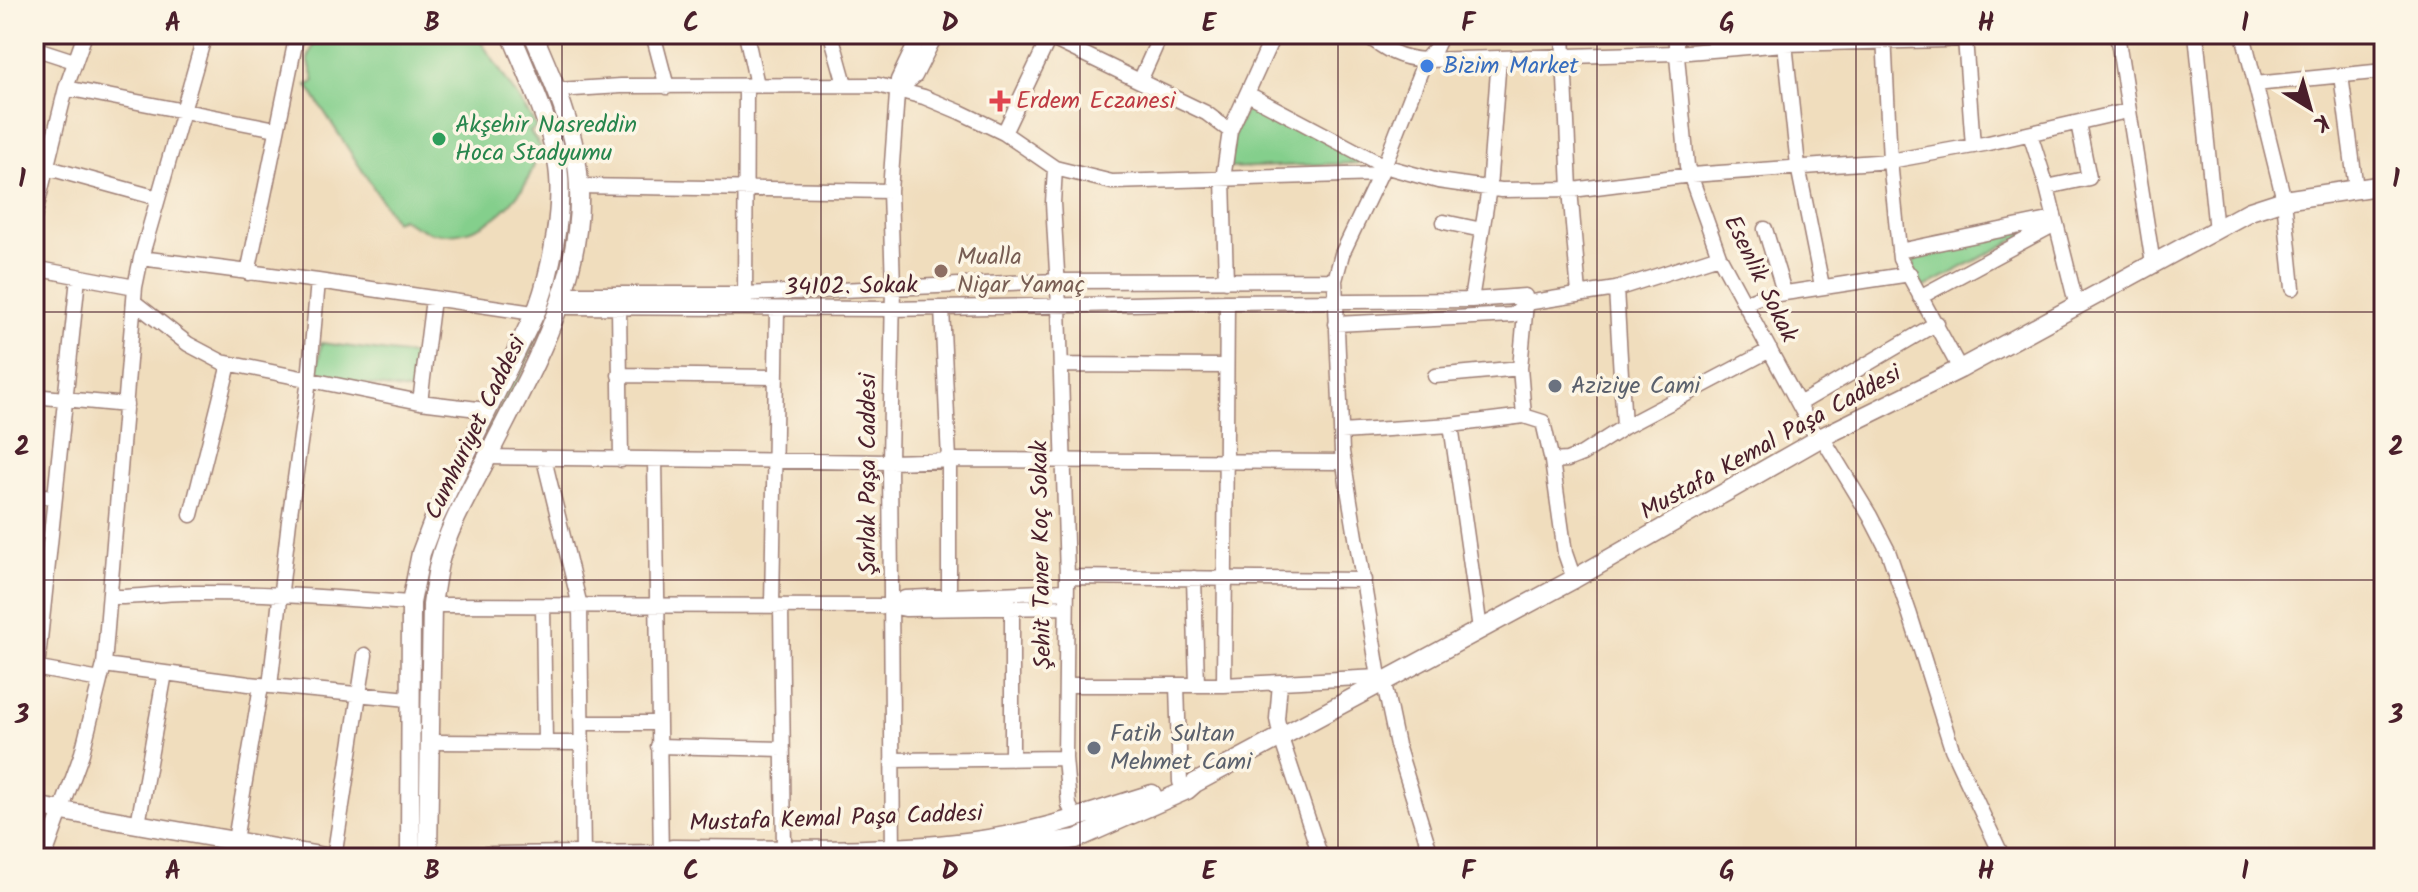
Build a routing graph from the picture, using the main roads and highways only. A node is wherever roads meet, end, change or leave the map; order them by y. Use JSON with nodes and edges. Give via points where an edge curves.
{"nodes":[{"id":1,"x":511,"y":34,"type":"edge"},
{"id":2,"x":533,"y":34,"type":"edge"},
{"id":3,"x":558,"y":90,"type":"junction"},
{"id":4,"x":537,"y":98,"type":"junction"},
{"id":5,"x":2384,"y":185,"type":"edge"},
{"id":6,"x":562,"y":301,"type":"junction"},
{"id":7,"x":536,"y":307,"type":"junction"},
{"id":8,"x":411,"y":603,"type":"junction"},
{"id":9,"x":432,"y":605,"type":"junction"},
{"id":10,"x":1187,"y":783,"type":"junction"},
{"id":11,"x":34,"y":806,"type":"edge"},
{"id":12,"x":1069,"y":815,"type":"junction"},
{"id":13,"x":1071,"y":849,"type":"edge"},
{"id":14,"x":233,"y":850,"type":"edge"},
{"id":15,"x":893,"y":852,"type":"edge"},
{"id":16,"x":421,"y":856,"type":"edge"},
{"id":17,"x":582,"y":856,"type":"edge"},
{"id":18,"x":986,"y":856,"type":"edge"},
{"id":19,"x":664,"y":857,"type":"edge"},
{"id":20,"x":332,"y":858,"type":"edge"},
{"id":21,"x":949,"y":858,"type":"edge"}],
"edges":[{"from":1,"to":4,"type":"main road","name":"Cumhuriyet Caddesi"},
{"from":2,"to":3,"type":"main road","name":"Cumhuriyet Caddesi"},
{"from":3,"to":4,"type":"main road"},
{"from":3,"to":6,"type":"main road","name":"Cumhuriyet Caddesi","via":[[578,186]]},
{"from":4,"to":7,"type":"main road","name":"Cumhuriyet Caddesi","via":[[558,178],[554,239]]},
{"from":5,"to":10,"type":"main road","name":"Mustafa Kemal Paşa Caddesi","via":[[2284,200],[2250,211],[1820,439],[1281,738]]},
{"from":6,"to":7,"type":"main road"},
{"from":6,"to":9,"type":"main road","name":"Cumhuriyet Caddesi","via":[[447,542]]},
{"from":7,"to":8,"type":"main road","name":"Cumhuriyet Caddesi","via":[[426,538]]},
{"from":8,"to":9,"type":"main road"},
{"from":8,"to":16,"type":"main road","name":"Cumhuriyet Caddesi","via":[[409,699]]},
{"from":9,"to":16,"type":"main road","name":"Cumhuriyet Caddesi","via":[[431,742]]},
{"from":10,"to":12,"type":"main road","name":"Mustafa Kemal Paşa Caddesi"},
{"from":10,"to":13,"type":"main road","name":"Mustafa Kemal Paşa Caddesi","via":[[1187,790]]},
{"from":11,"to":14,"type":"main road","via":[[138,824]]},
{"from":12,"to":13,"type":"main road"},
{"from":12,"to":15,"type":"main road","name":"Mustafa Kemal Paşa Caddesi","via":[[982,840]]},
{"from":13,"to":18,"type":"main road","name":"Mustafa Kemal Paşa Caddesi"},
{"from":14,"to":20,"type":"main road"},
{"from":15,"to":19,"type":"main road","name":"Mustafa Kemal Paşa Caddesi","via":[[672,849]]},
{"from":16,"to":17,"type":"main road","name":"Mustafa Kemal Paşa Caddesi"},
{"from":17,"to":19,"type":"main road","name":"Mustafa Kemal Paşa Caddesi"},
{"from":18,"to":21,"type":"main road","name":"Mustafa Kemal Paşa Caddesi"}]}
